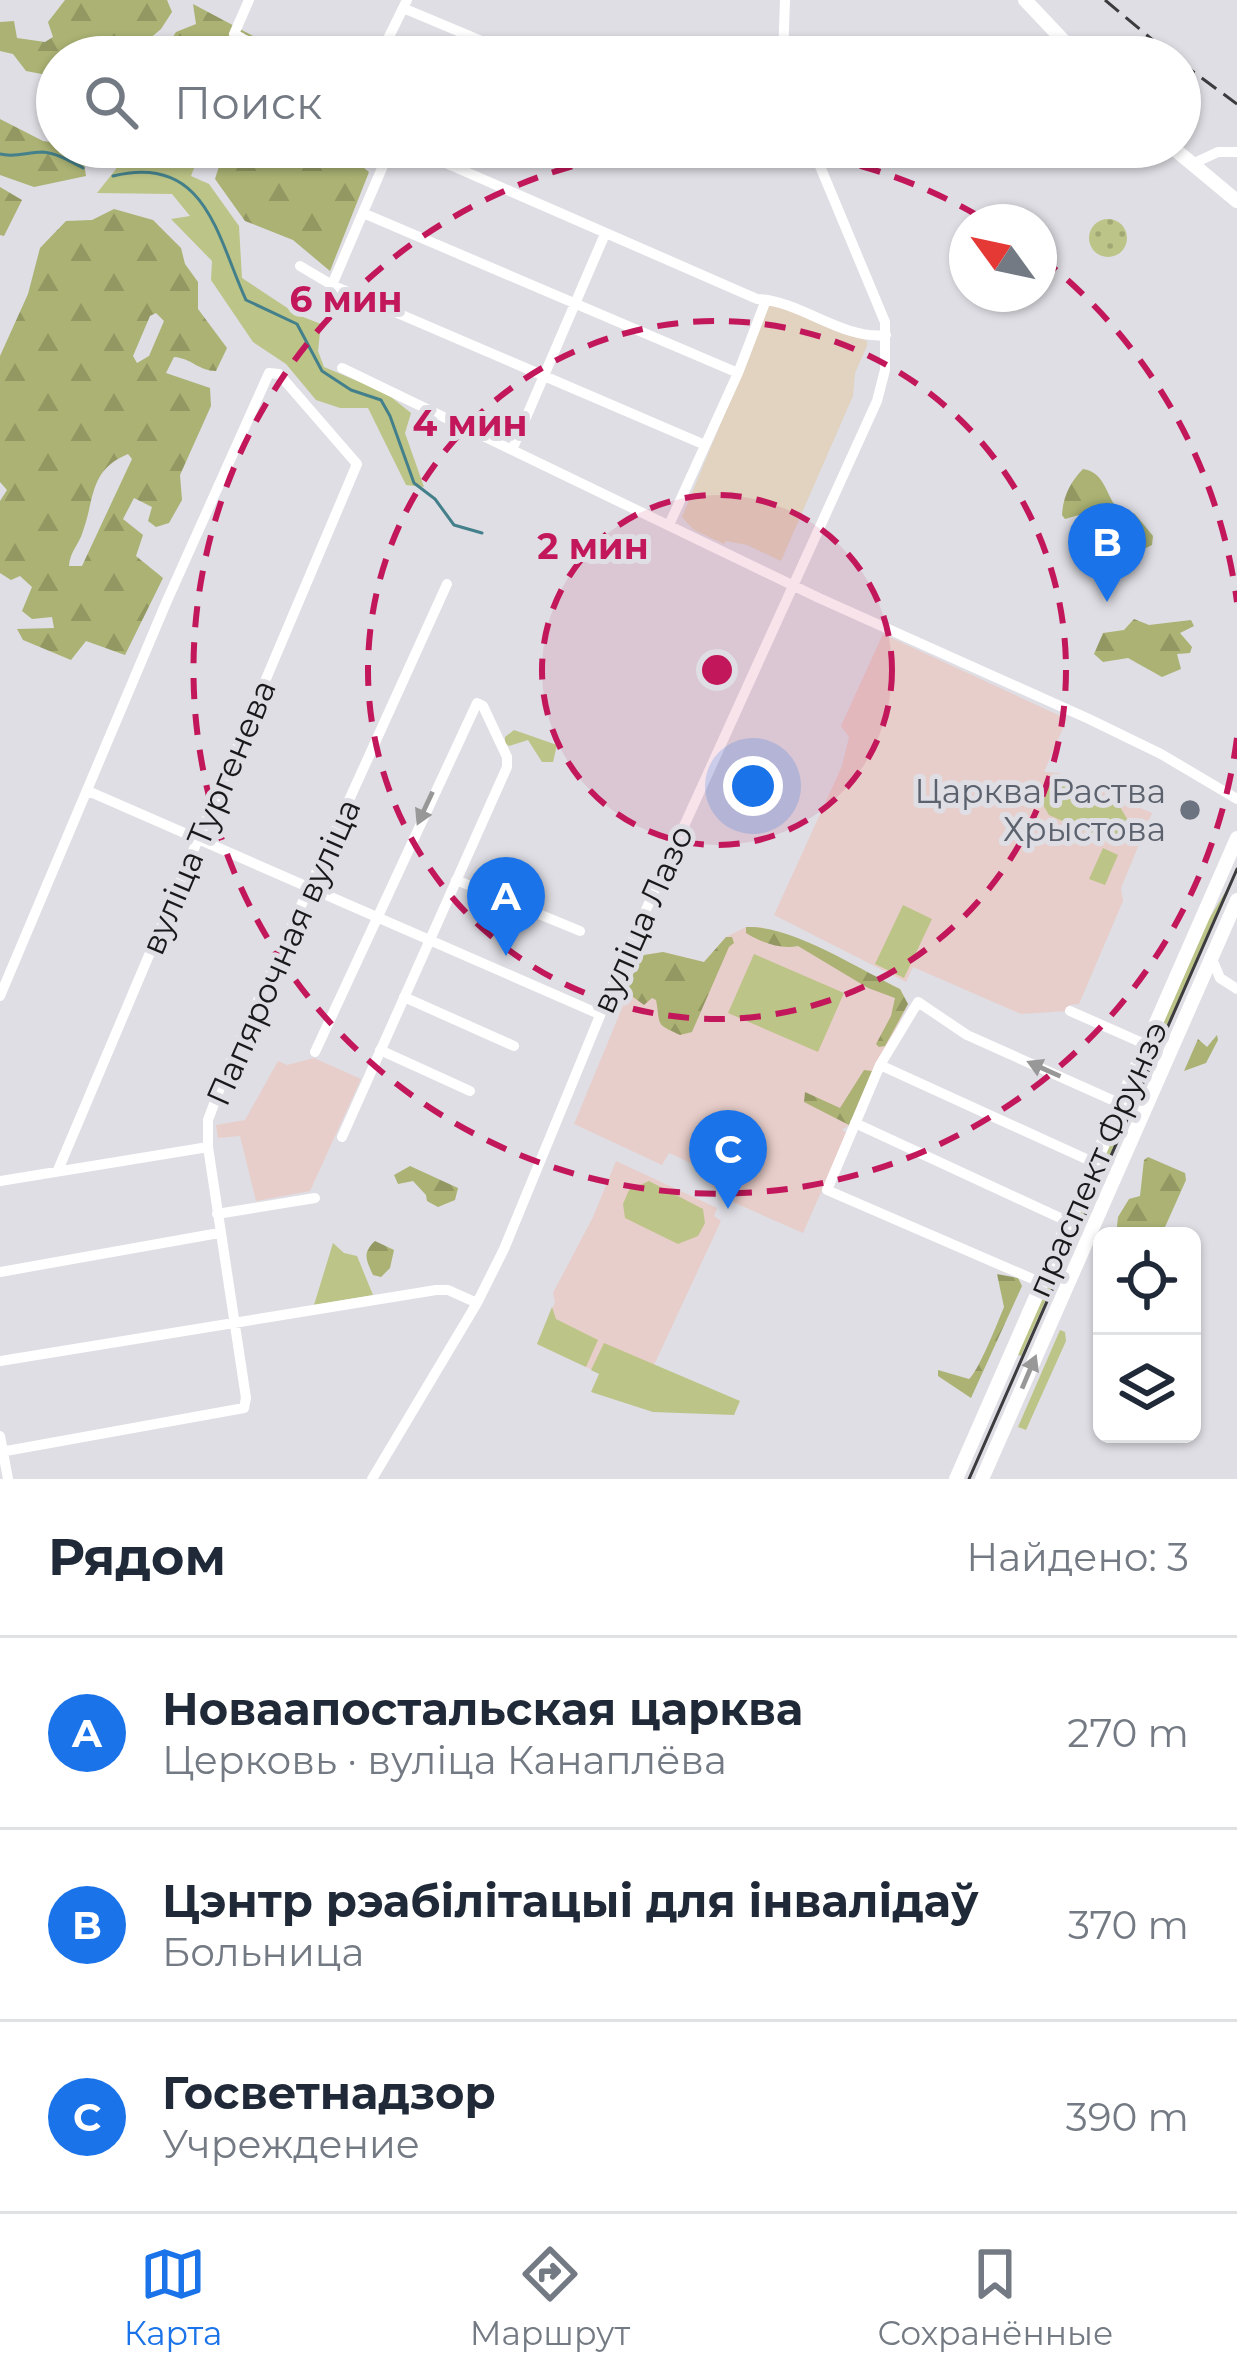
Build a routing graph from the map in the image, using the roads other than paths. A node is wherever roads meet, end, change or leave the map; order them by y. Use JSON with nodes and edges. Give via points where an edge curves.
{"nodes":[{"id":1,"x":249,"y":0,"type":"edge"},
{"id":2,"x":785,"y":0,"type":"edge"},
{"id":3,"x":1025,"y":0,"type":"edge"},
{"id":4,"x":405,"y":4,"type":"edge"},
{"id":5,"x":238,"y":36,"type":"edge"},
{"id":6,"x":389,"y":36,"type":"edge"},
{"id":7,"x":474,"y":36,"type":"edge"},
{"id":8,"x":784,"y":36,"type":"edge"},
{"id":9,"x":1059,"y":36,"type":"edge"},
{"id":10,"x":1237,"y":152,"type":"edge"},
{"id":11,"x":1201,"y":160,"type":"edge"},
{"id":12,"x":382,"y":168,"type":"edge"},
{"id":13,"x":456,"y":168,"type":"edge"},
{"id":14,"x":821,"y":168,"type":"edge"},
{"id":15,"x":1197,"y":168,"type":"edge"},
{"id":16,"x":1237,"y":201,"type":"edge"},
{"id":17,"x":363,"y":213,"type":"junction"},
{"id":18,"x":605,"y":234,"type":"junction"},
{"id":19,"x":300,"y":266,"type":"dead end"},
{"id":20,"x":332,"y":285,"type":"junction"},
{"id":21,"x":766,"y":299,"type":"junction"},
{"id":22,"x":576,"y":303,"type":"junction"},
{"id":23,"x":886,"y":335,"type":"junction"},
{"id":24,"x":342,"y":368,"type":"dead end"},
{"id":25,"x":738,"y":373,"type":"junction"},
{"id":26,"x":545,"y":376,"type":"junction"},
{"id":27,"x":705,"y":445,"type":"junction"},
{"id":28,"x":512,"y":450,"type":"junction"},
{"id":29,"x":669,"y":525,"type":"junction"},
{"id":30,"x":447,"y":584,"type":"dead end"},
{"id":31,"x":794,"y":586,"type":"junction"},
{"id":32,"x":88,"y":791,"type":"junction"},
{"id":33,"x":1237,"y":799,"type":"edge"},
{"id":34,"x":199,"y":837,"type":"junction"},
{"id":35,"x":1237,"y":838,"type":"edge"},
{"id":36,"x":1229,"y":856,"type":"junction"},
{"id":37,"x":1237,"y":877,"type":"edge"},
{"id":38,"x":456,"y":880,"type":"junction"},
{"id":39,"x":310,"y":886,"type":"junction"},
{"id":40,"x":1211,"y":897,"type":"junction"},
{"id":41,"x":1235,"y":904,"type":"edge"},
{"id":42,"x":376,"y":914,"type":"junction"},
{"id":43,"x":580,"y":931,"type":"dead end"},
{"id":44,"x":430,"y":939,"type":"junction"},
{"id":45,"x":1212,"y":959,"type":"junction"},
{"id":46,"x":1233,"y":987,"type":"edge"},
{"id":47,"x":1198,"y":993,"type":"junction"},
{"id":48,"x":0,"y":996,"type":"edge"},
{"id":49,"x":404,"y":998,"type":"junction"},
{"id":50,"x":1070,"y":1011,"type":"dead end"},
{"id":51,"x":599,"y":1014,"type":"junction"},
{"id":52,"x":1147,"y":1045,"type":"junction"},
{"id":53,"x":514,"y":1046,"type":"dead end"},
{"id":54,"x":380,"y":1051,"type":"junction"},
{"id":55,"x":315,"y":1052,"type":"dead end"},
{"id":56,"x":880,"y":1065,"type":"junction"},
{"id":57,"x":470,"y":1091,"type":"dead end"},
{"id":58,"x":1121,"y":1104,"type":"junction"},
{"id":59,"x":855,"y":1123,"type":"junction"},
{"id":60,"x":342,"y":1137,"type":"dead end"},
{"id":61,"x":208,"y":1147,"type":"junction"},
{"id":62,"x":1095,"y":1163,"type":"junction"},
{"id":63,"x":58,"y":1169,"type":"junction"},
{"id":64,"x":0,"y":1181,"type":"edge"},
{"id":65,"x":315,"y":1198,"type":"dead end"},
{"id":66,"x":217,"y":1214,"type":"junction"},
{"id":67,"x":1069,"y":1222,"type":"junction"},
{"id":68,"x":219,"y":1234,"type":"junction"},
{"id":69,"x":0,"y":1272,"type":"edge"},
{"id":70,"x":1042,"y":1283,"type":"junction"},
{"id":71,"x":477,"y":1304,"type":"junction"},
{"id":72,"x":235,"y":1324,"type":"junction"},
{"id":73,"x":0,"y":1361,"type":"edge"},
{"id":74,"x":0,"y":1436,"type":"edge"},
{"id":75,"x":1,"y":1452,"type":"edge"},
{"id":76,"x":8,"y":1479,"type":"edge"},
{"id":77,"x":372,"y":1479,"type":"edge"},
{"id":78,"x":956,"y":1479,"type":"edge"},
{"id":79,"x":982,"y":1479,"type":"edge"}],
"edges":[{"from":1,"to":5,"type":"street"},
{"from":2,"to":8,"type":"street"},
{"from":3,"to":9,"type":"main road"},
{"from":4,"to":6,"type":"street"},
{"from":4,"to":7,"type":"street"},
{"from":10,"to":11,"type":"street"},
{"from":12,"to":17,"type":"street"},
{"from":13,"to":18,"type":"street"},
{"from":14,"to":23,"type":"street","name":"вуліца Лазо"},
{"from":15,"to":16,"type":"main road"},
{"from":17,"to":20,"type":"street"},
{"from":17,"to":22,"type":"street"},
{"from":18,"to":21,"type":"street"},
{"from":18,"to":22,"type":"street"},
{"from":19,"to":20,"type":"street"},
{"from":20,"to":26,"type":"street"},
{"from":21,"to":23,"type":"street","via":[[865,335]]},
{"from":21,"to":25,"type":"street"},
{"from":22,"to":25,"type":"street"},
{"from":22,"to":26,"type":"street"},
{"from":23,"to":31,"type":"street","name":"вуліца Лазо","via":[[877,401]]},
{"from":24,"to":28,"type":"street"},
{"from":25,"to":27,"type":"street"},
{"from":26,"to":27,"type":"street"},
{"from":26,"to":28,"type":"street"},
{"from":27,"to":29,"type":"street"},
{"from":28,"to":29,"type":"street"},
{"from":29,"to":31,"type":"street"},
{"from":30,"to":39,"type":"street","name":"Папярочная вуліца"},
{"from":31,"to":33,"type":"street","via":[[1089,719]]},
{"from":31,"to":51,"type":"street","name":"вуліца Лазо"},
{"from":32,"to":34,"type":"street"},
{"from":32,"to":34,"type":"street","name":"вуліца Тургенева","via":[[269,373],[279,374],[357,464]]},
{"from":32,"to":48,"type":"street"},
{"from":34,"to":39,"type":"street"},
{"from":34,"to":63,"type":"street","name":"вуліца Тургенева"},
{"from":35,"to":36,"type":"main road","name":"праспект Фрунзэ"},
{"from":36,"to":37,"type":"main road"},
{"from":36,"to":40,"type":"main road","name":"праспект Фрунзэ"},
{"from":38,"to":42,"type":"street","one_way":true,"via":[[507,767],[477,703]]},
{"from":38,"to":43,"type":"street"},
{"from":38,"to":44,"type":"street"},
{"from":39,"to":42,"type":"street"},
{"from":39,"to":61,"type":"street","name":"Папярочная вуліца","via":[[213,1102]]},
{"from":40,"to":41,"type":"main road","via":[[1230,891]]},
{"from":40,"to":52,"type":"main road","name":"праспект Фрунзэ"},
{"from":41,"to":45,"type":"main road","name":"праспект Фрунзэ"},
{"from":42,"to":44,"type":"street"},
{"from":42,"to":55,"type":"street"},
{"from":44,"to":49,"type":"street"},
{"from":44,"to":51,"type":"street"},
{"from":45,"to":46,"type":"street"},
{"from":45,"to":47,"type":"main road","name":"праспект Фрунзэ"},
{"from":46,"to":47,"type":"street"},
{"from":79,"to":47,"type":"main road","name":"праспект Фрунзэ","one_way":true},
{"from":49,"to":53,"type":"street"},
{"from":49,"to":54,"type":"street"},
{"from":50,"to":52,"type":"street"},
{"from":51,"to":71,"type":"street","name":"вуліца Лазо"},
{"from":52,"to":58,"type":"main road","name":"праспект Фрунзэ"},
{"from":54,"to":57,"type":"street"},
{"from":54,"to":60,"type":"street"},
{"from":58,"to":56,"type":"street","one_way":true,"via":[[967,1035],[918,1002]]},
{"from":56,"to":59,"type":"street"},
{"from":56,"to":62,"type":"street"},
{"from":58,"to":62,"type":"main road","name":"праспект Фрунзэ"},
{"from":59,"to":67,"type":"street"},
{"from":59,"to":70,"type":"street","via":[[827,1190]]},
{"from":61,"to":63,"type":"street"},
{"from":61,"to":66,"type":"street","name":"Папярочная вуліца"},
{"from":62,"to":67,"type":"main road","name":"праспект Фрунзэ"},
{"from":63,"to":64,"type":"street"},
{"from":65,"to":66,"type":"street"},
{"from":66,"to":68,"type":"street","name":"Папярочная вуліца"},
{"from":67,"to":70,"type":"main road","name":"праспект Фрунзэ"},
{"from":68,"to":69,"type":"street"},
{"from":68,"to":72,"type":"street","name":"Папярочная вуліца"},
{"from":70,"to":78,"type":"main road","name":"праспект Фрунзэ"},
{"from":71,"to":72,"type":"street","via":[[436,1290]]},
{"from":71,"to":77,"type":"street","name":"вуліца Лазо"},
{"from":72,"to":73,"type":"street"},
{"from":72,"to":75,"type":"street","name":"Папярочная вуліца","via":[[244,1408]]},
{"from":74,"to":75,"type":"street"},
{"from":75,"to":76,"type":"street"}]}
